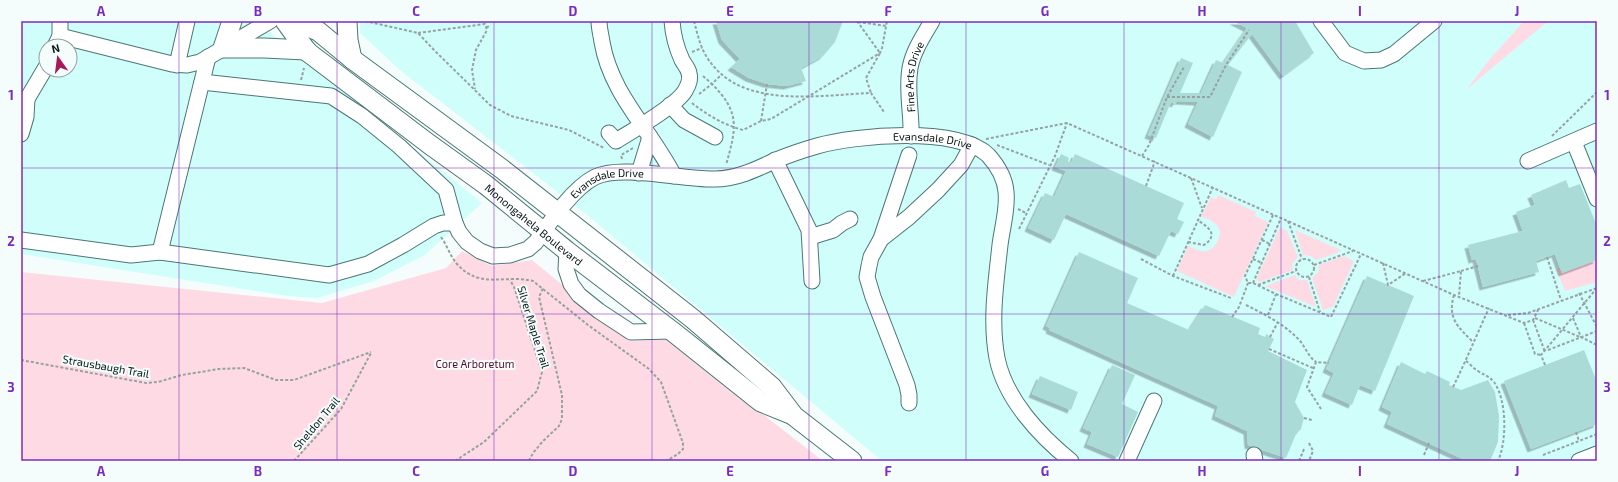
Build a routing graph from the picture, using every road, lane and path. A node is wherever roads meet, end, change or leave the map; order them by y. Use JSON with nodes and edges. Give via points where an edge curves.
{"nodes":[{"id":1,"x":60,"y":21,"type":"edge"},
{"id":2,"x":187,"y":21,"type":"edge"},
{"id":3,"x":232,"y":21,"type":"edge"},
{"id":4,"x":270,"y":21,"type":"edge"},
{"id":5,"x":285,"y":21,"type":"edge"},
{"id":6,"x":294,"y":21,"type":"edge"},
{"id":7,"x":347,"y":21,"type":"edge"},
{"id":8,"x":365,"y":21,"type":"edge"},
{"id":9,"x":600,"y":21,"type":"edge"},
{"id":10,"x":672,"y":21,"type":"edge"},
{"id":11,"x":694,"y":21,"type":"edge"},
{"id":12,"x":858,"y":21,"type":"edge"},
{"id":13,"x":887,"y":21,"type":"edge"},
{"id":14,"x":932,"y":21,"type":"edge"},
{"id":15,"x":1434,"y":21,"type":"edge"},
{"id":16,"x":1323,"y":24,"type":"edge"},
{"id":17,"x":491,"y":26,"type":"dead end"},
{"id":18,"x":887,"y":26,"type":"junction"},
{"id":19,"x":486,"y":27,"type":"junction"},
{"id":20,"x":1249,"y":30,"type":"dead end"},
{"id":21,"x":418,"y":33,"type":"junction"},
{"id":22,"x":58,"y":38,"type":"edge"},
{"id":23,"x":78,"y":43,"type":"edge"},
{"id":24,"x":306,"y":50,"type":"junction"},
{"id":25,"x":216,"y":53,"type":"junction"},
{"id":26,"x":880,"y":53,"type":"junction"},
{"id":27,"x":352,"y":59,"type":"junction"},
{"id":28,"x":177,"y":65,"type":"junction"},
{"id":29,"x":1184,"y":67,"type":"dead end"},
{"id":30,"x":39,"y":78,"type":"edge"},
{"id":31,"x":202,"y":82,"type":"junction"},
{"id":32,"x":767,"y":84,"type":"dead end"},
{"id":33,"x":475,"y":89,"type":"junction"},
{"id":34,"x":1597,"y":92,"type":"edge"},
{"id":35,"x":871,"y":93,"type":"junction"},
{"id":36,"x":765,"y":94,"type":"junction"},
{"id":37,"x":695,"y":97,"type":"dead end"},
{"id":38,"x":807,"y":97,"type":"junction"},
{"id":39,"x":1167,"y":97,"type":"junction"},
{"id":40,"x":689,"y":101,"type":"dead end"},
{"id":41,"x":24,"y":102,"type":"edge"},
{"id":42,"x":670,"y":105,"type":"junction"},
{"id":43,"x":884,"y":112,"type":"dead end"},
{"id":44,"x":761,"y":121,"type":"junction"},
{"id":45,"x":1067,"y":123,"type":"junction"},
{"id":46,"x":735,"y":128,"type":"junction"},
{"id":47,"x":1597,"y":131,"type":"edge"},
{"id":48,"x":609,"y":133,"type":"dead end"},
{"id":49,"x":21,"y":134,"type":"edge"},
{"id":50,"x":643,"y":135,"type":"junction"},
{"id":51,"x":911,"y":136,"type":"junction"},
{"id":52,"x":715,"y":137,"type":"dead end"},
{"id":53,"x":1550,"y":138,"type":"dead end"},
{"id":54,"x":1574,"y":142,"type":"junction"},
{"id":55,"x":972,"y":145,"type":"junction"},
{"id":56,"x":607,"y":149,"type":"dead end"},
{"id":57,"x":909,"y":155,"type":"dead end"},
{"id":58,"x":1142,"y":156,"type":"junction"},
{"id":59,"x":622,"y":160,"type":"dead end"},
{"id":60,"x":775,"y":160,"type":"junction"},
{"id":61,"x":1154,"y":161,"type":"junction"},
{"id":62,"x":1528,"y":161,"type":"dead end"},
{"id":63,"x":1050,"y":165,"type":"junction"},
{"id":64,"x":724,"y":170,"type":"dead end"},
{"id":65,"x":639,"y":173,"type":"junction"},
{"id":66,"x":674,"y":176,"type":"junction"},
{"id":67,"x":1191,"y":178,"type":"junction"},
{"id":68,"x":1146,"y":186,"type":"dead end"},
{"id":69,"x":1213,"y":187,"type":"junction"},
{"id":70,"x":1597,"y":199,"type":"edge"},
{"id":71,"x":1015,"y":208,"type":"dead end"},
{"id":72,"x":1202,"y":209,"type":"junction"},
{"id":73,"x":1026,"y":213,"type":"junction"},
{"id":74,"x":558,"y":214,"type":"junction"},
{"id":75,"x":1273,"y":215,"type":"junction"},
{"id":76,"x":1281,"y":218,"type":"junction"},
{"id":77,"x":850,"y":219,"type":"dead end"},
{"id":78,"x":1197,"y":220,"type":"junction"},
{"id":79,"x":1288,"y":221,"type":"junction"},
{"id":80,"x":454,"y":223,"type":"junction"},
{"id":81,"x":434,"y":226,"type":"junction"},
{"id":82,"x":1020,"y":229,"type":"dead end"},
{"id":83,"x":543,"y":231,"type":"junction"},
{"id":84,"x":810,"y":237,"type":"junction"},
{"id":85,"x":881,"y":238,"type":"junction"},
{"id":86,"x":21,"y":240,"type":"edge"},
{"id":87,"x":1262,"y":240,"type":"junction"},
{"id":88,"x":1188,"y":242,"type":"junction"},
{"id":89,"x":1270,"y":244,"type":"junction"},
{"id":90,"x":567,"y":251,"type":"junction"},
{"id":91,"x":1354,"y":251,"type":"junction"},
{"id":92,"x":160,"y":252,"type":"junction"},
{"id":93,"x":1360,"y":254,"type":"junction"},
{"id":94,"x":1547,"y":257,"type":"dead end"},
{"id":95,"x":1253,"y":258,"type":"junction"},
{"id":96,"x":1142,"y":259,"type":"dead end"},
{"id":97,"x":1302,"y":259,"type":"junction"},
{"id":98,"x":1262,"y":263,"type":"junction"},
{"id":99,"x":1383,"y":263,"type":"junction"},
{"id":100,"x":1314,"y":265,"type":"junction"},
{"id":101,"x":1478,"y":266,"type":"dead end"},
{"id":102,"x":1296,"y":271,"type":"junction"},
{"id":103,"x":1461,"y":271,"type":"junction"},
{"id":104,"x":1406,"y":273,"type":"junction"},
{"id":105,"x":1173,"y":276,"type":"junction"},
{"id":106,"x":1308,"y":277,"type":"junction"},
{"id":107,"x":510,"y":280,"type":"junction"},
{"id":108,"x":812,"y":281,"type":"dead end"},
{"id":109,"x":1423,"y":281,"type":"junction"},
{"id":110,"x":1248,"y":283,"type":"junction"},
{"id":111,"x":1253,"y":283,"type":"junction"},
{"id":112,"x":1258,"y":285,"type":"junction"},
{"id":113,"x":543,"y":288,"type":"junction"},
{"id":114,"x":1597,"y":288,"type":"edge"},
{"id":115,"x":1579,"y":293,"type":"junction"},
{"id":116,"x":1276,"y":294,"type":"junction"},
{"id":117,"x":1454,"y":295,"type":"junction"},
{"id":118,"x":1459,"y":296,"type":"junction"},
{"id":119,"x":1231,"y":298,"type":"dead end"},
{"id":120,"x":1561,"y":300,"type":"junction"},
{"id":121,"x":1585,"y":303,"type":"junction"},
{"id":122,"x":1246,"y":305,"type":"dead end"},
{"id":123,"x":1489,"y":308,"type":"junction"},
{"id":124,"x":1539,"y":308,"type":"junction"},
{"id":125,"x":1320,"y":312,"type":"junction"},
{"id":126,"x":1268,"y":315,"type":"junction"},
{"id":127,"x":1506,"y":315,"type":"junction"},
{"id":128,"x":1232,"y":317,"type":"dead end"},
{"id":129,"x":1535,"y":318,"type":"junction"},
{"id":130,"x":1573,"y":318,"type":"junction"},
{"id":131,"x":1533,"y":320,"type":"junction"},
{"id":132,"x":1278,"y":322,"type":"junction"},
{"id":133,"x":1524,"y":323,"type":"junction"},
{"id":134,"x":1597,"y":327,"type":"edge"},
{"id":135,"x":1563,"y":330,"type":"junction"},
{"id":136,"x":672,"y":331,"type":"junction"},
{"id":137,"x":1597,"y":331,"type":"edge"},
{"id":138,"x":1270,"y":336,"type":"dead end"},
{"id":139,"x":1581,"y":337,"type":"junction"},
{"id":140,"x":1473,"y":342,"type":"junction"},
{"id":141,"x":1597,"y":345,"type":"edge"},
{"id":142,"x":1269,"y":348,"type":"dead end"},
{"id":143,"x":1546,"y":351,"type":"junction"},
{"id":144,"x":371,"y":352,"type":"joint"},
{"id":145,"x":1541,"y":355,"type":"junction"},
{"id":146,"x":21,"y":360,"type":"edge"},
{"id":147,"x":1466,"y":361,"type":"junction"},
{"id":148,"x":1316,"y":362,"type":"junction"},
{"id":149,"x":1329,"y":363,"type":"dead end"},
{"id":150,"x":1545,"y":365,"type":"dead end"},
{"id":151,"x":1313,"y":368,"type":"junction"},
{"id":152,"x":1453,"y":387,"type":"dead end"},
{"id":153,"x":1154,"y":402,"type":"dead end"},
{"id":154,"x":909,"y":403,"type":"dead end"},
{"id":155,"x":1321,"y":409,"type":"dead end"},
{"id":156,"x":794,"y":416,"type":"junction"},
{"id":157,"x":1304,"y":418,"type":"dead end"},
{"id":158,"x":1312,"y":420,"type":"dead end"},
{"id":159,"x":1576,"y":432,"type":"dead end"},
{"id":160,"x":1597,"y":434,"type":"edge"},
{"id":161,"x":1579,"y":441,"type":"junction"},
{"id":162,"x":1309,"y":443,"type":"dead end"},
{"id":163,"x":1429,"y":443,"type":"dead end"},
{"id":164,"x":1304,"y":449,"type":"dead end"},
{"id":165,"x":1597,"y":454,"type":"edge"},
{"id":166,"x":1424,"y":455,"type":"dead end"},
{"id":167,"x":1544,"y":455,"type":"dead end"},
{"id":168,"x":1309,"y":460,"type":"edge"},
{"id":169,"x":294,"y":461,"type":"edge"},
{"id":170,"x":455,"y":461,"type":"edge"},
{"id":171,"x":529,"y":461,"type":"edge"},
{"id":172,"x":666,"y":461,"type":"edge"},
{"id":173,"x":852,"y":461,"type":"edge"},
{"id":174,"x":1071,"y":461,"type":"edge"},
{"id":175,"x":1127,"y":461,"type":"edge"},
{"id":176,"x":1299,"y":461,"type":"edge"},
{"id":177,"x":1498,"y":461,"type":"edge"},
{"id":178,"x":1579,"y":461,"type":"edge"}],
"edges":[{"from":1,"to":22,"type":"street"},
{"from":2,"to":28,"type":"street"},
{"from":3,"to":25,"type":"main road"},
{"from":4,"to":25,"type":"street"},
{"from":5,"to":24,"type":"main road","name":"Monongahela Boulevard"},
{"from":6,"to":27,"type":"main road","name":"Monongahela Boulevard","via":[[318,31]]},
{"from":7,"to":27,"type":"main road"},
{"from":8,"to":21,"type":"path"},
{"from":9,"to":50,"type":"street","via":[[604,57],[614,82]]},
{"from":10,"to":42,"type":"street","via":[[677,48],[689,72],[689,83],[685,92]]},
{"from":11,"to":36,"type":"path","via":[[702,48],[710,63],[721,75],[736,85]]},
{"from":12,"to":18,"type":"path"},
{"from":12,"to":26,"type":"path"},
{"from":13,"to":18,"type":"path"},
{"from":14,"to":51,"type":"street","name":"Fine Arts Drive","via":[[917,48],[910,68]]},
{"from":15,"to":16,"type":"street","via":[[1394,54],[1381,60],[1364,61],[1345,53]]},
{"from":17,"to":19,"type":"path"},
{"from":18,"to":26,"type":"path"},
{"from":19,"to":21,"type":"path","via":[[485,24]]},
{"from":19,"to":33,"type":"path","via":[[476,50],[472,70]]},
{"from":20,"to":39,"type":"path","via":[[1226,65],[1210,98]]},
{"from":21,"to":33,"type":"path"},
{"from":23,"to":28,"type":"street"},
{"from":24,"to":25,"type":"main road","via":[[264,48]]},
{"from":24,"to":83,"type":"main road","name":"Monongahela Boulevard"},
{"from":25,"to":28,"type":"street","via":[[200,62]]},
{"from":25,"to":31,"type":"street"},
{"from":26,"to":35,"type":"path","via":[[866,78]]},
{"from":26,"to":38,"type":"path"},
{"from":27,"to":74,"type":"main road","name":"Monongahela Boulevard","via":[[502,169]]},
{"from":29,"to":39,"type":"path"},
{"from":30,"to":41,"type":"street"},
{"from":31,"to":80,"type":"street","via":[[331,96],[362,116],[446,190]]},
{"from":31,"to":92,"type":"street"},
{"from":32,"to":36,"type":"path"},
{"from":33,"to":56,"type":"path","via":[[490,105],[511,116],[569,130]]},
{"from":34,"to":53,"type":"path"},
{"from":35,"to":38,"type":"path"},
{"from":35,"to":43,"type":"path"},
{"from":36,"to":38,"type":"path"},
{"from":36,"to":44,"type":"path"},
{"from":37,"to":46,"type":"path","via":[[712,84],[728,103]]},
{"from":38,"to":44,"type":"path","via":[[771,119]]},
{"from":39,"to":58,"type":"path","via":[[1149,145]]},
{"from":40,"to":46,"type":"path","via":[[707,115]]},
{"from":41,"to":49,"type":"street","via":[[26,117]]},
{"from":42,"to":50,"type":"street"},
{"from":42,"to":52,"type":"street","via":[[684,120]]},
{"from":44,"to":46,"type":"path","via":[[743,130]]},
{"from":45,"to":58,"type":"path"},
{"from":45,"to":63,"type":"path"},
{"from":45,"to":63,"type":"path","via":[[983,140]]},
{"from":46,"to":64,"type":"path"},
{"from":47,"to":54,"type":"street"},
{"from":48,"to":50,"type":"street","via":[[616,141]]},
{"from":50,"to":59,"type":"path","via":[[626,153],[620,155]]},
{"from":50,"to":65,"type":"street"},
{"from":50,"to":66,"type":"street"},
{"from":51,"to":55,"type":"street","name":"Evansdale Drive","via":[[948,138]]},
{"from":51,"to":60,"type":"street","name":"Evansdale Drive","via":[[854,139],[818,146]]},
{"from":54,"to":62,"type":"street"},
{"from":54,"to":70,"type":"street"},
{"from":55,"to":85,"type":"street","via":[[961,165],[938,190]]},
{"from":55,"to":174,"type":"street","name":"Evansdale Drive","via":[[987,154],[998,168],[1006,192],[994,310],[997,360],[1018,405],[1034,427]]},
{"from":57,"to":85,"type":"street"},
{"from":58,"to":61,"type":"path"},
{"from":60,"to":66,"type":"street","name":"Evansdale Drive","via":[[754,171],[715,180]]},
{"from":60,"to":84,"type":"street","via":[[802,213]]},
{"from":61,"to":67,"type":"path"},
{"from":61,"to":68,"type":"path"},
{"from":63,"to":73,"type":"path"},
{"from":65,"to":66,"type":"street","name":"Evansdale Drive"},
{"from":65,"to":74,"type":"street","name":"Evansdale Drive","via":[[614,172],[596,177],[580,187]]},
{"from":67,"to":69,"type":"path"},
{"from":67,"to":72,"type":"path"},
{"from":69,"to":72,"type":"path"},
{"from":69,"to":75,"type":"path"},
{"from":71,"to":73,"type":"path"},
{"from":72,"to":78,"type":"path"},
{"from":73,"to":82,"type":"path"},
{"from":74,"to":83,"type":"street","name":"Evansdale Drive"},
{"from":74,"to":156,"type":"main road","name":"Monongahela Boulevard","via":[[699,324],[772,387]]},
{"from":75,"to":76,"type":"path"},
{"from":75,"to":87,"type":"path"},
{"from":76,"to":79,"type":"path"},
{"from":76,"to":89,"type":"path"},
{"from":77,"to":84,"type":"street","via":[[833,230]]},
{"from":78,"to":88,"type":"path"},
{"from":78,"to":88,"type":"path","via":[[1210,229],[1210,241],[1204,245]]},
{"from":79,"to":91,"type":"path"},
{"from":79,"to":97,"type":"path"},
{"from":80,"to":81,"type":"street"},
{"from":80,"to":83,"type":"street","name":"Evansdale Drive","via":[[467,242],[493,256],[510,255],[528,249]]},
{"from":81,"to":92,"type":"street","via":[[404,246],[368,264],[329,276]]},
{"from":81,"to":107,"type":"path","via":[[456,262],[468,274],[485,280]]},
{"from":83,"to":90,"type":"main road","name":"Monongahela Boulevard"},
{"from":84,"to":108,"type":"street"},
{"from":85,"to":154,"type":"street","via":[[871,257],[868,277],[873,297],[907,385]]},
{"from":86,"to":92,"type":"street","via":[[130,255]]},
{"from":87,"to":89,"type":"path"},
{"from":87,"to":95,"type":"path"},
{"from":88,"to":105,"type":"path"},
{"from":89,"to":98,"type":"path"},
{"from":90,"to":136,"type":"main road","name":"Monongahela Boulevard"},
{"from":90,"to":136,"type":"street","via":[[566,269],[571,284],[579,295],[599,311],[631,332]]},
{"from":91,"to":93,"type":"path"},
{"from":91,"to":100,"type":"path"},
{"from":93,"to":99,"type":"path"},
{"from":93,"to":125,"type":"path","via":[[1331,317]]},
{"from":94,"to":120,"type":"path"},
{"from":95,"to":98,"type":"path"},
{"from":95,"to":110,"type":"path","via":[[1245,276]]},
{"from":96,"to":105,"type":"path"},
{"from":97,"to":100,"type":"path","via":[[1310,260]]},
{"from":97,"to":102,"type":"path","via":[[1297,263]]},
{"from":98,"to":111,"type":"path"},
{"from":99,"to":104,"type":"path"},
{"from":99,"to":104,"type":"path","via":[[1388,285]]},
{"from":100,"to":106,"type":"path","via":[[1314,273]]},
{"from":101,"to":103,"type":"path"},
{"from":102,"to":106,"type":"path","via":[[1300,277]]},
{"from":102,"to":112,"type":"path"},
{"from":103,"to":109,"type":"path"},
{"from":103,"to":118,"type":"path"},
{"from":104,"to":109,"type":"path"},
{"from":105,"to":119,"type":"path"},
{"from":106,"to":125,"type":"path"},
{"from":107,"to":113,"type":"path","via":[[526,279]]},
{"from":107,"to":170,"type":"path","name":"Silver Maple Trail","via":[[542,372],[537,391],[484,442]]},
{"from":109,"to":117,"type":"path"},
{"from":110,"to":111,"type":"path"},
{"from":110,"to":128,"type":"path","via":[[1239,307]]},
{"from":111,"to":112,"type":"path"},
{"from":112,"to":116,"type":"path"},
{"from":113,"to":171,"type":"path","via":[[539,298],[562,396],[562,419]]},
{"from":113,"to":172,"type":"path","via":[[588,325],[649,368],[661,382],[683,443],[683,449]]},
{"from":114,"to":115,"type":"path"},
{"from":114,"to":121,"type":"path"},
{"from":115,"to":120,"type":"path"},
{"from":115,"to":121,"type":"path"},
{"from":116,"to":125,"type":"path"},
{"from":116,"to":126,"type":"path"},
{"from":117,"to":118,"type":"path"},
{"from":117,"to":140,"type":"path","via":[[1451,312],[1460,328]]},
{"from":118,"to":123,"type":"path"},
{"from":120,"to":124,"type":"path"},
{"from":121,"to":130,"type":"path"},
{"from":121,"to":134,"type":"path"},
{"from":122,"to":126,"type":"path"},
{"from":123,"to":127,"type":"path"},
{"from":123,"to":140,"type":"path"},
{"from":124,"to":127,"type":"path","via":[[1528,313]]},
{"from":124,"to":129,"type":"path"},
{"from":126,"to":132,"type":"path"},
{"from":127,"to":133,"type":"path"},
{"from":129,"to":131,"type":"path"},
{"from":129,"to":135,"type":"path"},
{"from":130,"to":135,"type":"path"},
{"from":130,"to":139,"type":"path"},
{"from":131,"to":133,"type":"path"},
{"from":131,"to":143,"type":"path"},
{"from":132,"to":138,"type":"path"},
{"from":132,"to":148,"type":"path","via":[[1301,342]]},
{"from":133,"to":145,"type":"path","via":[[1535,354]]},
{"from":135,"to":139,"type":"path"},
{"from":135,"to":143,"type":"path"},
{"from":136,"to":156,"type":"main road","name":"Monongahela Boulevard","via":[[761,402]]},
{"from":137,"to":139,"type":"path"},
{"from":139,"to":141,"type":"path"},
{"from":139,"to":143,"type":"path"},
{"from":140,"to":147,"type":"path"},
{"from":142,"to":151,"type":"path"},
{"from":143,"to":145,"type":"path"},
{"from":144,"to":146,"type":"path","name":"Strausbaugh Trail","via":[[294,380],[276,380],[244,368],[219,369],[146,383]]},
{"from":144,"to":169,"type":"path","name":"Sheldon Trail","via":[[341,409]]},
{"from":145,"to":150,"type":"path"},
{"from":147,"to":152,"type":"path"},
{"from":147,"to":177,"type":"path","via":[[1494,382],[1500,397],[1504,413],[1503,439]]},
{"from":148,"to":149,"type":"path"},
{"from":148,"to":151,"type":"path"},
{"from":151,"to":155,"type":"path","via":[[1307,387]]},
{"from":153,"to":175,"type":"street"},
{"from":156,"to":173,"type":"main road","name":"Monongahela Boulevard"},
{"from":157,"to":158,"type":"path"},
{"from":159,"to":161,"type":"path"},
{"from":160,"to":161,"type":"path"},
{"from":161,"to":167,"type":"path"},
{"from":162,"to":168,"type":"path","via":[[1313,451]]},
{"from":163,"to":166,"type":"path"},
{"from":164,"to":176,"type":"path"},
{"from":165,"to":178,"type":"street"}]}
